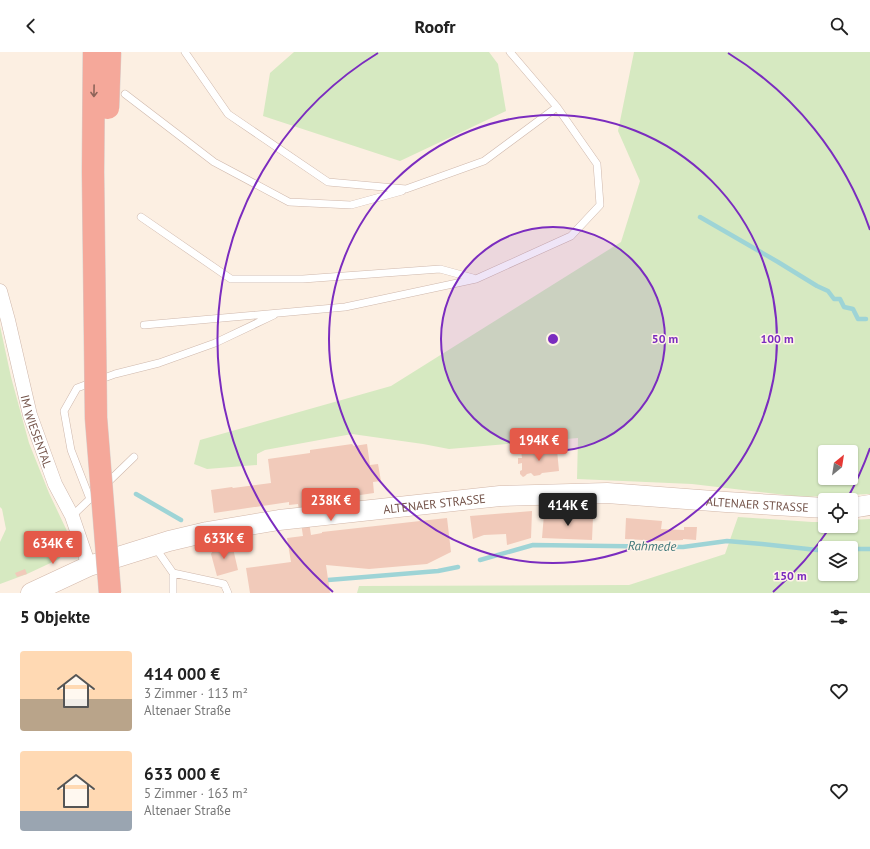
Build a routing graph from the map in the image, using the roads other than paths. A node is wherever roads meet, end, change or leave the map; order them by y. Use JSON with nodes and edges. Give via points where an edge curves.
{"nodes":[{"id":1,"x":94,"y":52,"type":"edge"},
{"id":2,"x":110,"y":52,"type":"edge"},
{"id":3,"x":185,"y":52,"type":"edge"},
{"id":4,"x":510,"y":52,"type":"edge"},
{"id":5,"x":125,"y":94,"type":"dead end"},
{"id":6,"x":557,"y":107,"type":"junction"},
{"id":7,"x":406,"y":189,"type":"junction"},
{"id":8,"x":141,"y":217,"type":"dead end"},
{"id":9,"x":476,"y":279,"type":"junction"},
{"id":10,"x":0,"y":291,"type":"edge"},
{"id":11,"x":279,"y":313,"type":"junction"},
{"id":12,"x":144,"y":325,"type":"dead end"},
{"id":13,"x":134,"y":457,"type":"dead end"},
{"id":14,"x":90,"y":499,"type":"junction"},
{"id":15,"x":870,"y":505,"type":"edge"},
{"id":16,"x":858,"y":507,"type":"edge"},
{"id":17,"x":818,"y":508,"type":"edge"},
{"id":18,"x":72,"y":516,"type":"junction"},
{"id":19,"x":155,"y":545,"type":"junction"},
{"id":20,"x":90,"y":566,"type":"junction"},
{"id":21,"x":173,"y":573,"type":"junction"},
{"id":22,"x":31,"y":593,"type":"edge"},
{"id":23,"x":110,"y":593,"type":"edge"},
{"id":24,"x":119,"y":593,"type":"edge"},
{"id":25,"x":173,"y":593,"type":"edge"},
{"id":26,"x":228,"y":593,"type":"edge"}],
"edges":[{"from":1,"to":23,"type":"highway","one_way":true,"bridge":true,"via":[[96,418]]},
{"from":2,"to":24,"type":"highway","bridge":true,"via":[[106,183],[108,418]]},
{"from":3,"to":7,"type":"lane","via":[[228,114],[328,182]]},
{"from":4,"to":6,"type":"lane"},
{"from":5,"to":7,"type":"lane","via":[[214,162],[289,202],[351,205]]},
{"from":6,"to":7,"type":"lane","via":[[484,161]]},
{"from":6,"to":9,"type":"lane","via":[[597,164],[600,205],[571,236]]},
{"from":8,"to":9,"type":"lane","via":[[230,279],[303,279],[440,269]]},
{"from":9,"to":11,"type":"lane","via":[[345,307]]},
{"from":10,"to":18,"type":"street","name":"IM WIESENTAL","via":[[30,415],[55,484]]},
{"from":11,"to":12,"type":"lane"},
{"from":11,"to":14,"type":"lane","via":[[215,343],[77,388],[64,411],[71,450]]},
{"from":13,"to":14,"type":"lane"},
{"from":14,"to":18,"type":"lane"},
{"from":15,"to":16,"type":"main road"},
{"from":17,"to":19,"type":"main road","name":"ALTENAER STRASSE","via":[[607,493],[500,496],[279,520],[207,532]]},
{"from":18,"to":20,"type":"street","name":"IM WIESENTAL"},
{"from":19,"to":20,"type":"main road","name":"ALTENAER STRASSE"},
{"from":19,"to":21,"type":"lane"},
{"from":20,"to":22,"type":"main road","name":"ALTENAER STRASSE"},
{"from":21,"to":25,"type":"lane"},
{"from":21,"to":26,"type":"lane","via":[[224,584]]}]}
